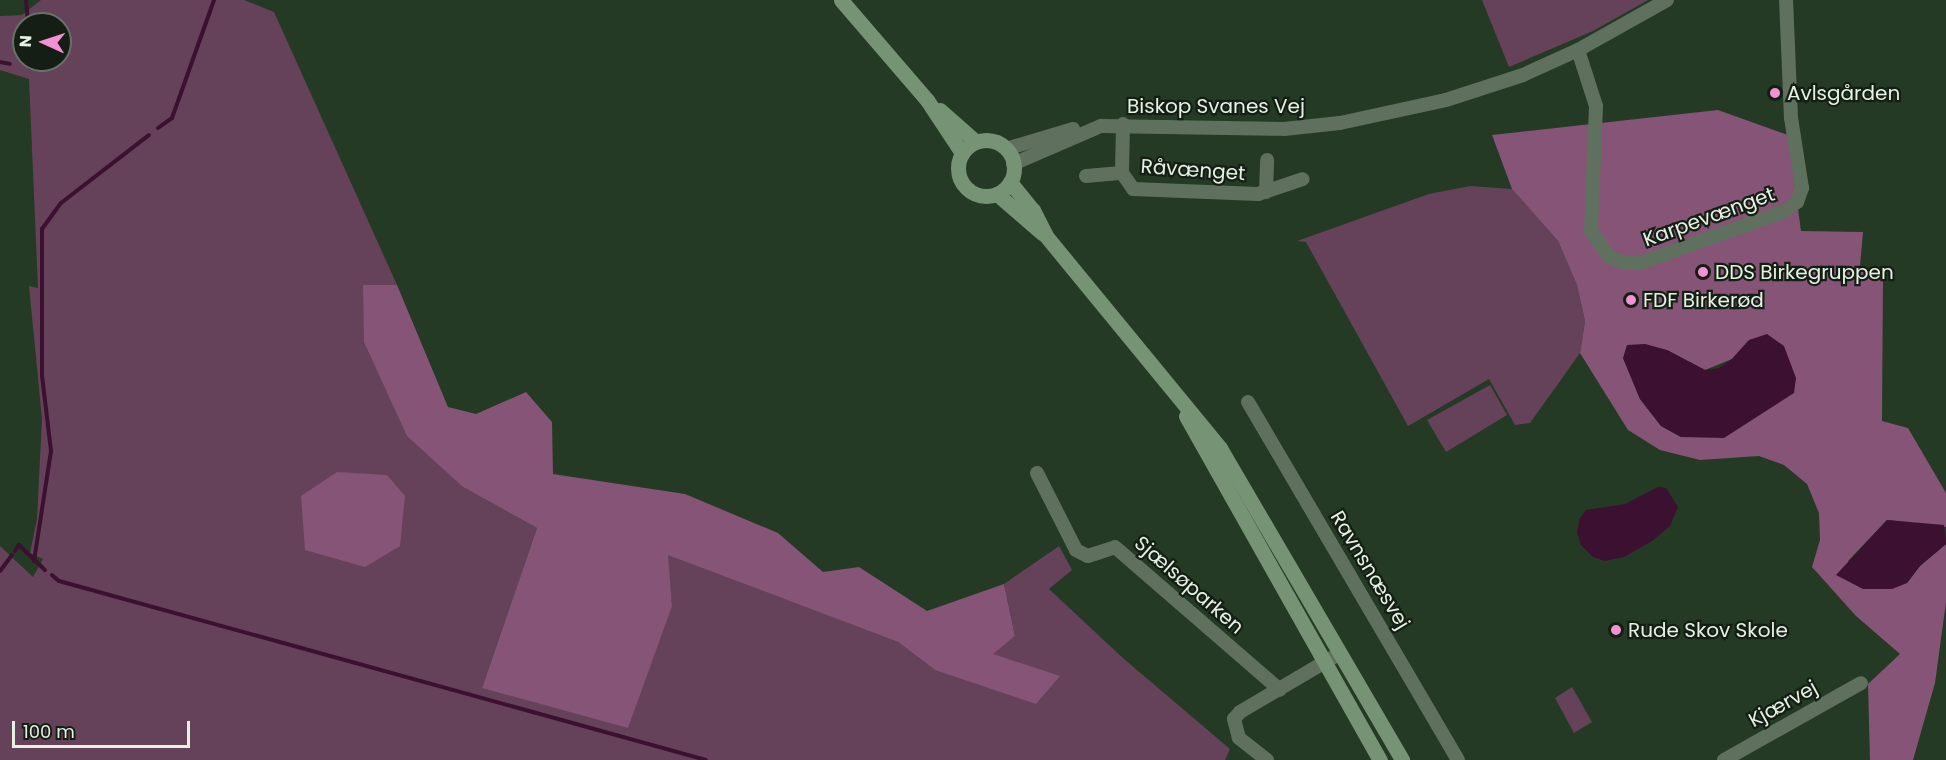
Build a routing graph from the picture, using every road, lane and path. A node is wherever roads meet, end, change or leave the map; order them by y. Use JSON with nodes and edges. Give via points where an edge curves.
{"nodes":[{"id":1,"x":841,"y":0,"type":"edge"},
{"id":2,"x":1667,"y":0,"type":"edge"},
{"id":3,"x":1786,"y":0,"type":"edge"},
{"id":4,"x":1578,"y":50,"type":"junction"},
{"id":5,"x":927,"y":100,"type":"junction"},
{"id":6,"x":1123,"y":124,"type":"junction"},
{"id":7,"x":1101,"y":126,"type":"junction"},
{"id":8,"x":976,"y":142,"type":"junction"},
{"id":9,"x":1006,"y":149,"type":"junction"},
{"id":10,"x":963,"y":153,"type":"junction"},
{"id":11,"x":1267,"y":160,"type":"dead end"},
{"id":12,"x":1013,"y":164,"type":"junction"},
{"id":13,"x":1122,"y":173,"type":"junction"},
{"id":14,"x":1086,"y":176,"type":"dead end"},
{"id":15,"x":1303,"y":179,"type":"dead end"},
{"id":16,"x":1010,"y":182,"type":"junction"},
{"id":17,"x":1266,"y":192,"type":"junction"},
{"id":18,"x":998,"y":194,"type":"junction"},
{"id":19,"x":1046,"y":236,"type":"junction"},
{"id":20,"x":1169,"y":385,"type":"junction"},
{"id":21,"x":1248,"y":402,"type":"dead end"},
{"id":22,"x":1037,"y":473,"type":"dead end"},
{"id":23,"x":1340,"y":653,"type":"junction"},
{"id":24,"x":1323,"y":664,"type":"junction"},
{"id":25,"x":1861,"y":683,"type":"dead end"},
{"id":26,"x":1280,"y":690,"type":"junction"},
{"id":27,"x":1267,"y":760,"type":"edge"},
{"id":28,"x":1380,"y":760,"type":"edge"},
{"id":29,"x":1402,"y":760,"type":"edge"},
{"id":30,"x":1458,"y":760,"type":"edge"},
{"id":31,"x":1724,"y":760,"type":"edge"}],
"edges":[{"from":1,"to":5,"type":"main road"},
{"from":2,"to":4,"type":"street","name":"Biskop Svanes Vej"},
{"from":3,"to":4,"type":"street","name":"Karpevænget","via":[[1791,118],[1802,188],[1797,202],[1785,211],[1640,263],[1609,257],[1592,231],[1596,106]]},
{"from":4,"to":6,"type":"street","name":"Biskop Svanes Vej","via":[[1523,75],[1446,100],[1340,123],[1226,130]]},
{"from":5,"to":8,"type":"main road"},
{"from":5,"to":10,"type":"main road"},
{"from":6,"to":7,"type":"street","name":"Biskop Svanes Vej"},
{"from":6,"to":13,"type":"street","name":"Råvænget"},
{"from":7,"to":9,"type":"street","name":"Biskop Svanes Vej","via":[[1074,129]]},
{"from":7,"to":12,"type":"street","name":"Biskop Svanes Vej"},
{"from":8,"to":9,"type":"main road","via":[[992,141]]},
{"from":8,"to":10,"type":"main road"},
{"from":9,"to":12,"type":"main road"},
{"from":10,"to":18,"type":"main road","via":[[958,168],[962,183],[982,196]]},
{"from":11,"to":17,"type":"street","name":"Råvænget"},
{"from":12,"to":16,"type":"main road"},
{"from":13,"to":14,"type":"street","name":"Råvænget"},
{"from":13,"to":17,"type":"street","name":"Råvænget","via":[[1133,189]]},
{"from":15,"to":17,"type":"street","name":"Råvænget"},
{"from":16,"to":18,"type":"main road"},
{"from":16,"to":19,"type":"main road","via":[[1033,210]]},
{"from":18,"to":19,"type":"main road"},
{"from":19,"to":20,"type":"main road"},
{"from":20,"to":23,"type":"main road","via":[[1220,448]]},
{"from":20,"to":24,"type":"main road"},
{"from":21,"to":30,"type":"street","name":"Ravnsnæsvej"},
{"from":22,"to":26,"type":"street","name":"Sjælsøparken","via":[[1076,550],[1088,556],[1115,547]]},
{"from":23,"to":24,"type":"street"},
{"from":23,"to":29,"type":"main road"},
{"from":24,"to":26,"type":"street"},
{"from":24,"to":28,"type":"main road"},
{"from":25,"to":31,"type":"street","name":"Kjærvej"},
{"from":26,"to":27,"type":"street","via":[[1240,711],[1234,719],[1239,738]]}]}
